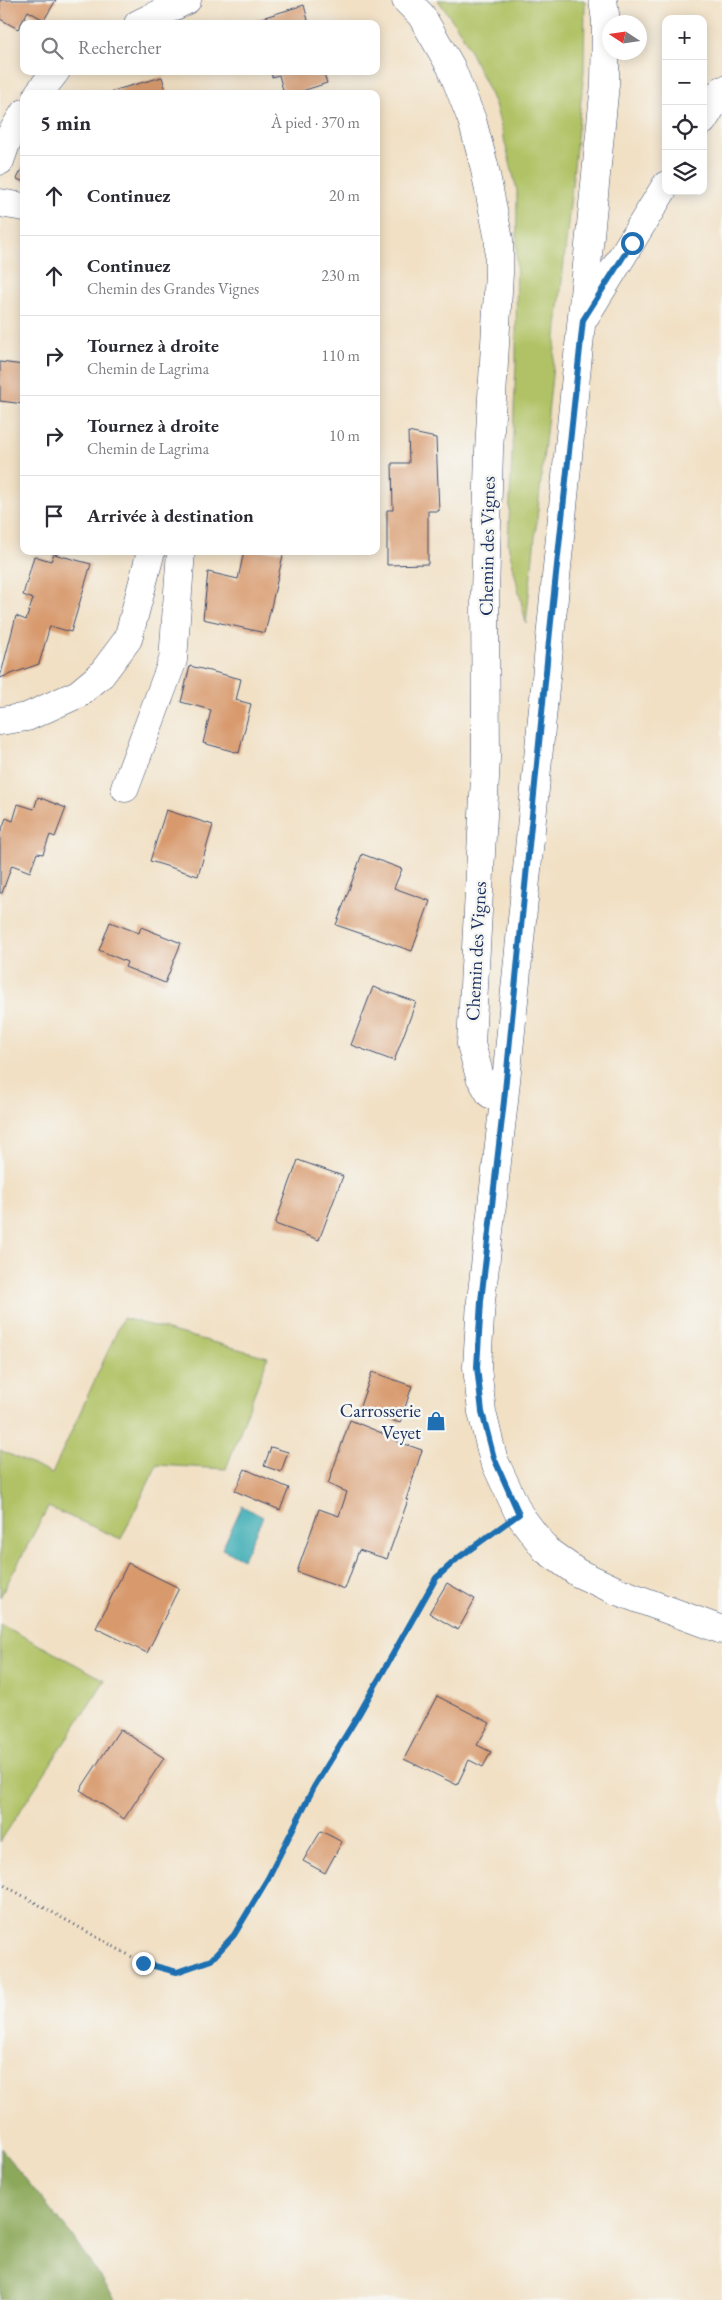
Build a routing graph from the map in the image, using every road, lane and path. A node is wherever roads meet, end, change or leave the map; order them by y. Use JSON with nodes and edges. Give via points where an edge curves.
{"nodes":[{"id":1,"x":187,"y":0,"type":"edge"},
{"id":2,"x":406,"y":0,"type":"edge"},
{"id":3,"x":603,"y":0,"type":"edge"},
{"id":4,"x":146,"y":20,"type":"edge"},
{"id":5,"x":53,"y":75,"type":"edge"},
{"id":6,"x":41,"y":90,"type":"edge"},
{"id":7,"x":722,"y":90,"type":"edge"},
{"id":8,"x":707,"y":114,"type":"edge"},
{"id":9,"x":20,"y":119,"type":"edge"},
{"id":10,"x":0,"y":161,"type":"edge"},
{"id":11,"x":662,"y":192,"type":"edge"},
{"id":12,"x":0,"y":203,"type":"edge"},
{"id":13,"x":20,"y":206,"type":"edge"},
{"id":14,"x":583,"y":320,"type":"junction"},
{"id":15,"x":149,"y":555,"type":"edge"},
{"id":16,"x":181,"y":555,"type":"edge"},
{"id":17,"x":0,"y":721,"type":"edge"},
{"id":18,"x":124,"y":788,"type":"dead end"},
{"id":19,"x":504,"y":1101,"type":"junction"},
{"id":20,"x":519,"y":1514,"type":"junction"},
{"id":21,"x":722,"y":1630,"type":"edge"},
{"id":22,"x":0,"y":1883,"type":"edge"}],
"edges":[{"from":1,"to":4,"type":"street"},
{"from":2,"to":19,"type":"street","name":"Chemin des Vignes","via":[[421,15],[451,67],[472,120],[499,240],[485,594],[486,758],[471,1044],[480,1077],[490,1094]]},
{"from":3,"to":14,"type":"street","via":[[605,84]]},
{"from":5,"to":6,"type":"street"},
{"from":7,"to":8,"type":"street"},
{"from":9,"to":10,"type":"street"},
{"from":11,"to":14,"type":"street"},
{"from":12,"to":13,"type":"street"},
{"from":14,"to":19,"type":"street"},
{"from":15,"to":17,"type":"street","via":[[128,639],[101,675],[78,694],[28,717]]},
{"from":16,"to":18,"type":"street","via":[[172,660]]},
{"from":19,"to":20,"type":"street","via":[[481,1301],[477,1367],[482,1412],[494,1458]]},
{"from":20,"to":21,"type":"street","via":[[546,1550],[578,1573]]},
{"from":20,"to":22,"type":"path","via":[[436,1578],[314,1787],[263,1887],[234,1935],[211,1960],[177,1972],[143,1963]]}]}
